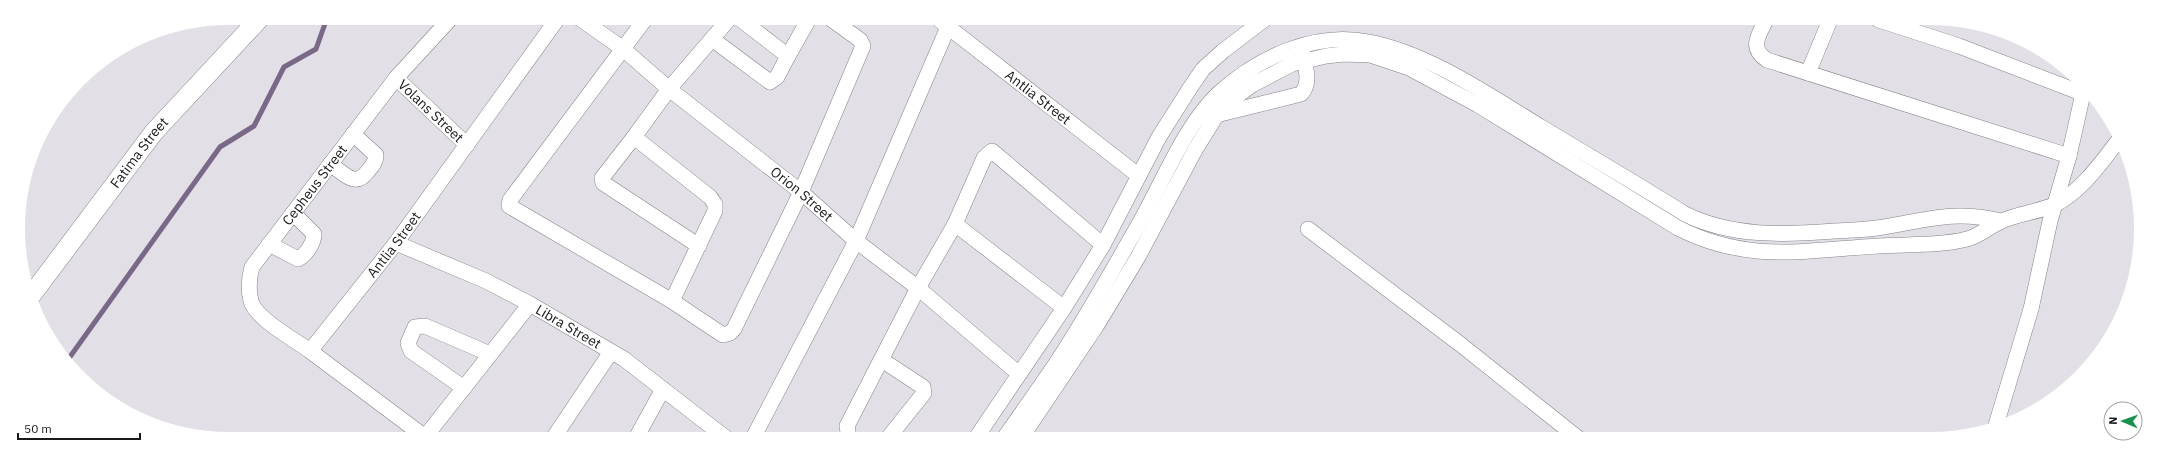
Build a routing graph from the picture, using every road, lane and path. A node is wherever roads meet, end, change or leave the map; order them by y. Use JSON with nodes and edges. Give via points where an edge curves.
{"nodes":[{"id":1,"x":253,"y":25,"type":"edge"},
{"id":2,"x":445,"y":25,"type":"edge"},
{"id":3,"x":553,"y":25,"type":"edge"},
{"id":4,"x":589,"y":25,"type":"edge"},
{"id":5,"x":640,"y":25,"type":"edge"},
{"id":6,"x":723,"y":25,"type":"edge"},
{"id":7,"x":749,"y":25,"type":"edge"},
{"id":8,"x":806,"y":25,"type":"edge"},
{"id":9,"x":839,"y":25,"type":"edge"},
{"id":10,"x":942,"y":25,"type":"edge"},
{"id":11,"x":946,"y":25,"type":"edge"},
{"id":12,"x":1256,"y":25,"type":"edge"},
{"id":13,"x":1764,"y":25,"type":"edge"},
{"id":14,"x":1828,"y":25,"type":"edge"},
{"id":15,"x":1894,"y":25,"type":"edge"},
{"id":16,"x":712,"y":39,"type":"junction"},
{"id":17,"x":1300,"y":45,"type":"junction"},
{"id":18,"x":622,"y":48,"type":"junction"},
{"id":19,"x":788,"y":56,"type":"junction"},
{"id":20,"x":1304,"y":61,"type":"junction"},
{"id":21,"x":1411,"y":62,"type":"junction"},
{"id":22,"x":1808,"y":73,"type":"junction"},
{"id":23,"x":396,"y":78,"type":"junction"},
{"id":24,"x":669,"y":89,"type":"junction"},
{"id":25,"x":2078,"y":89,"type":"edge"},
{"id":26,"x":2083,"y":94,"type":"edge"},
{"id":27,"x":1211,"y":112,"type":"junction"},
{"id":28,"x":353,"y":134,"type":"junction"},
{"id":29,"x":634,"y":137,"type":"junction"},
{"id":30,"x":2116,"y":144,"type":"edge"},
{"id":31,"x":467,"y":145,"type":"junction"},
{"id":32,"x":2069,"y":156,"type":"junction"},
{"id":33,"x":330,"y":164,"type":"junction"},
{"id":34,"x":1139,"y":176,"type":"junction"},
{"id":35,"x":800,"y":192,"type":"junction"},
{"id":36,"x":2054,"y":204,"type":"junction"},
{"id":37,"x":293,"y":213,"type":"junction"},
{"id":38,"x":1950,"y":215,"type":"junction"},
{"id":39,"x":2000,"y":221,"type":"junction"},
{"id":40,"x":955,"y":224,"type":"junction"},
{"id":41,"x":1721,"y":228,"type":"junction"},
{"id":42,"x":1877,"y":228,"type":"junction"},
{"id":43,"x":1308,"y":229,"type":"dead end"},
{"id":44,"x":1955,"y":241,"type":"junction"},
{"id":45,"x":856,"y":242,"type":"junction"},
{"id":46,"x":396,"y":243,"type":"junction"},
{"id":47,"x":1718,"y":243,"type":"junction"},
{"id":48,"x":269,"y":244,"type":"junction"},
{"id":49,"x":1103,"y":245,"type":"junction"},
{"id":50,"x":699,"y":246,"type":"junction"},
{"id":51,"x":1878,"y":246,"type":"junction"},
{"id":52,"x":918,"y":288,"type":"junction"},
{"id":53,"x":35,"y":290,"type":"edge"},
{"id":54,"x":672,"y":300,"type":"junction"},
{"id":55,"x":530,"y":304,"type":"junction"},
{"id":56,"x":1064,"y":308,"type":"junction"},
{"id":57,"x":310,"y":351,"type":"junction"},
{"id":58,"x":611,"y":352,"type":"junction"},
{"id":59,"x":490,"y":354,"type":"junction"},
{"id":60,"x":882,"y":360,"type":"junction"},
{"id":61,"x":1019,"y":374,"type":"junction"},
{"id":62,"x":464,"y":388,"type":"junction"},
{"id":63,"x":663,"y":389,"type":"junction"},
{"id":64,"x":1033,"y":408,"type":"junction"},
{"id":65,"x":1997,"y":421,"type":"edge"},
{"id":66,"x":418,"y":432,"type":"edge"},
{"id":67,"x":429,"y":432,"type":"edge"},
{"id":68,"x":558,"y":432,"type":"edge"},
{"id":69,"x":639,"y":432,"type":"edge"},
{"id":70,"x":718,"y":432,"type":"edge"},
{"id":71,"x":756,"y":432,"type":"edge"},
{"id":72,"x":848,"y":432,"type":"edge"},
{"id":73,"x":893,"y":432,"type":"edge"},
{"id":74,"x":980,"y":432,"type":"edge"},
{"id":75,"x":1010,"y":432,"type":"edge"},
{"id":76,"x":1023,"y":432,"type":"edge"},
{"id":77,"x":1570,"y":432,"type":"edge"}],
"edges":[{"from":1,"to":53,"type":"street","name":"Fatima Street","via":[[154,132]]},
{"from":2,"to":23,"type":"street","name":"Cepheus Street"},
{"from":3,"to":31,"type":"street","name":"Antlia Street"},
{"from":4,"to":18,"type":"street","name":"Orion Street"},
{"from":5,"to":18,"type":"street"},
{"from":6,"to":16,"type":"street"},
{"from":7,"to":19,"type":"street"},
{"from":8,"to":19,"type":"street"},
{"from":9,"to":35,"type":"street","via":[[860,40],[862,46]]},
{"from":10,"to":45,"type":"street"},
{"from":11,"to":34,"type":"street","name":"Antlia Street"},
{"from":12,"to":34,"type":"street","via":[[1242,34],[1204,69],[1168,121]]},
{"from":13,"to":22,"type":"street","via":[[1758,36],[1758,54],[1767,60]]},
{"from":14,"to":22,"type":"street"},
{"from":15,"to":25,"type":"street"},
{"from":16,"to":19,"type":"street","via":[[770,82],[777,77]]},
{"from":16,"to":24,"type":"street"},
{"from":17,"to":20,"type":"street"},
{"from":17,"to":21,"type":"street","via":[[1332,39],[1351,39],[1370,42]]},
{"from":17,"to":27,"type":"street","via":[[1252,68],[1219,93]]},
{"from":18,"to":24,"type":"street","name":"Orion Street"},
{"from":18,"to":54,"type":"street","via":[[510,200],[509,206]]},
{"from":20,"to":21,"type":"street","via":[[1326,56],[1370,55]]},
{"from":20,"to":27,"type":"street","via":[[1271,73]]},
{"from":20,"to":27,"type":"street","via":[[1307,85],[1301,94]]},
{"from":21,"to":41,"type":"street","via":[[1476,87],[1685,214]]},
{"from":21,"to":47,"type":"street","via":[[1678,228]]},
{"from":22,"to":32,"type":"street"},
{"from":23,"to":28,"type":"street","name":"Cepheus Street"},
{"from":23,"to":31,"type":"street","name":"Volans Street"},
{"from":24,"to":29,"type":"street"},
{"from":24,"to":35,"type":"street","name":"Orion Street"},
{"from":26,"to":32,"type":"street"},
{"from":27,"to":64,"type":"street","via":[[1199,143],[1138,257],[1101,318]]},
{"from":28,"to":33,"type":"street","name":"Cepheus Street"},
{"from":28,"to":33,"type":"street","via":[[376,155],[376,160],[363,178],[354,180]]},
{"from":29,"to":50,"type":"street","via":[[710,197],[715,204],[715,210]]},
{"from":29,"to":50,"type":"street","via":[[602,178],[604,183]]},
{"from":30,"to":36,"type":"street","via":[[2078,188]]},
{"from":31,"to":46,"type":"street","name":"Antlia Street"},
{"from":32,"to":36,"type":"street"},
{"from":33,"to":37,"type":"street","name":"Cepheus Street"},
{"from":34,"to":49,"type":"street"},
{"from":35,"to":45,"type":"street","name":"Orion Street"},
{"from":35,"to":54,"type":"street","via":[[730,333],[723,335]]},
{"from":36,"to":39,"type":"street"},
{"from":36,"to":65,"type":"street","via":[[2031,309]]},
{"from":37,"to":48,"type":"street","name":"Cepheus Street"},
{"from":37,"to":48,"type":"street","via":[[314,234],[314,240],[302,257],[293,258]]},
{"from":38,"to":39,"type":"street"},
{"from":38,"to":42,"type":"street"},
{"from":38,"to":44,"type":"street"},
{"from":39,"to":44,"type":"street","via":[[1976,236]]},
{"from":40,"to":49,"type":"street","via":[[984,158],[992,152]]},
{"from":40,"to":52,"type":"street"},
{"from":40,"to":56,"type":"street"},
{"from":41,"to":42,"type":"street","via":[[1774,234],[1803,234]]},
{"from":41,"to":47,"type":"street"},
{"from":42,"to":51,"type":"street"},
{"from":43,"to":77,"type":"street","via":[[1460,344]]},
{"from":44,"to":51,"type":"street"},
{"from":45,"to":52,"type":"street","name":"Orion Street"},
{"from":45,"to":71,"type":"street"},
{"from":46,"to":55,"type":"street","name":"Libra Street","via":[[486,281]]},
{"from":46,"to":57,"type":"street","name":"Antlia Street"},
{"from":47,"to":51,"type":"street","via":[[1767,253]]},
{"from":48,"to":57,"type":"street","name":"Cepheus Street","via":[[252,267],[248,283],[251,302],[257,313]]},
{"from":49,"to":56,"type":"street"},
{"from":50,"to":54,"type":"street"},
{"from":52,"to":60,"type":"street"},
{"from":52,"to":61,"type":"street","name":"Orion Street"},
{"from":55,"to":58,"type":"street","name":"Libra Street"},
{"from":55,"to":59,"type":"street"},
{"from":56,"to":61,"type":"street"},
{"from":57,"to":66,"type":"street"},
{"from":58,"to":63,"type":"street","name":"Libra Street"},
{"from":58,"to":68,"type":"street"},
{"from":59,"to":62,"type":"street"},
{"from":59,"to":62,"type":"street","via":[[425,326],[415,327],[408,343],[411,351]]},
{"from":60,"to":72,"type":"street","via":[[847,426]]},
{"from":60,"to":73,"type":"street","via":[[923,387],[924,393]]},
{"from":61,"to":74,"type":"street"},
{"from":62,"to":67,"type":"street"},
{"from":63,"to":69,"type":"street"},
{"from":63,"to":70,"type":"street","name":"Libra Street"},
{"from":64,"to":75,"type":"street"},
{"from":64,"to":76,"type":"street"}]}
